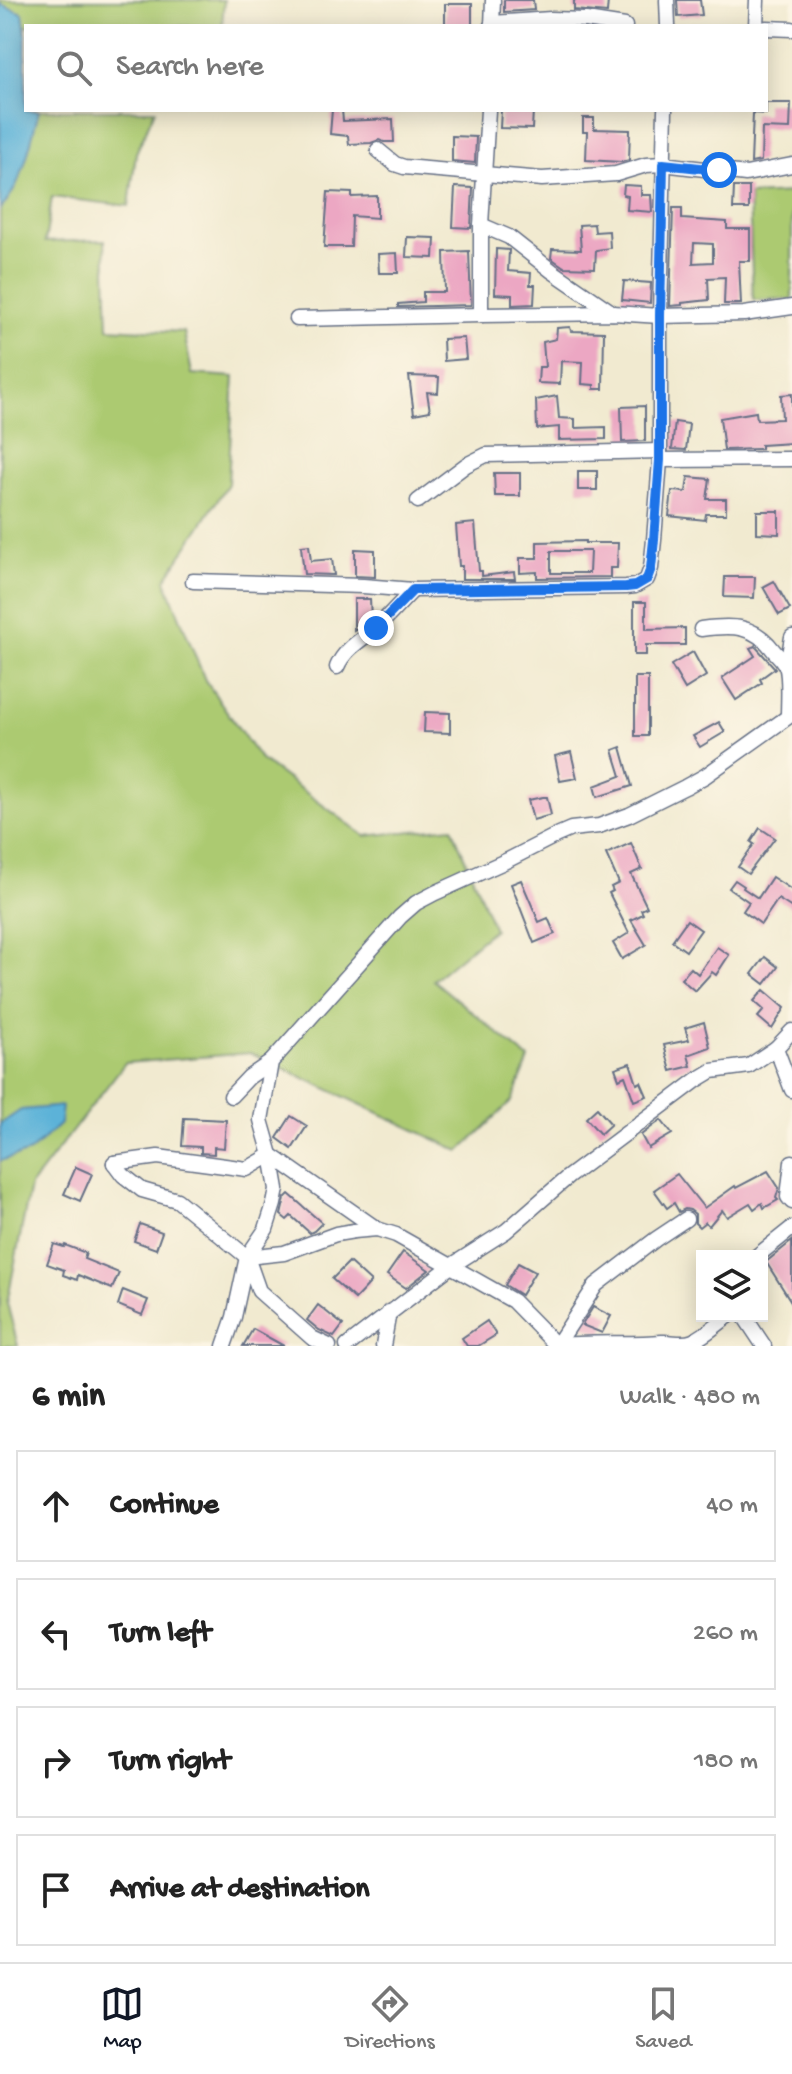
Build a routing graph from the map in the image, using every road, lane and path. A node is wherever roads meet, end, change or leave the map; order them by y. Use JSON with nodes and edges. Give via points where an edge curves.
{"nodes":[{"id":1,"x":493,"y":0,"type":"edge"},
{"id":2,"x":667,"y":0,"type":"edge"},
{"id":3,"x":757,"y":0,"type":"edge"},
{"id":4,"x":492,"y":24,"type":"edge"},
{"id":5,"x":612,"y":24,"type":"edge"},
{"id":6,"x":668,"y":24,"type":"edge"},
{"id":7,"x":756,"y":24,"type":"edge"},
{"id":8,"x":768,"y":28,"type":"edge"},
{"id":9,"x":792,"y":29,"type":"edge"},
{"id":10,"x":488,"y":112,"type":"edge"},
{"id":11,"x":665,"y":112,"type":"edge"},
{"id":12,"x":378,"y":150,"type":"dead end"},
{"id":13,"x":663,"y":164,"type":"junction"},
{"id":14,"x":792,"y":165,"type":"edge"},
{"id":15,"x":485,"y":175,"type":"junction"},
{"id":16,"x":481,"y":225,"type":"junction"},
{"id":17,"x":575,"y":286,"type":"junction"},
{"id":18,"x":792,"y":307,"type":"edge"},
{"id":19,"x":577,"y":313,"type":"junction"},
{"id":20,"x":613,"y":313,"type":"junction"},
{"id":21,"x":481,"y":315,"type":"junction"},
{"id":22,"x":660,"y":316,"type":"junction"},
{"id":23,"x":297,"y":319,"type":"dead end"},
{"id":24,"x":660,"y":456,"type":"junction"},
{"id":25,"x":792,"y":459,"type":"edge"},
{"id":26,"x":418,"y":501,"type":"dead end"},
{"id":27,"x":193,"y":581,"type":"dead end"},
{"id":28,"x":413,"y":590,"type":"junction"},
{"id":29,"x":701,"y":629,"type":"dead end"},
{"id":30,"x":792,"y":637,"type":"edge"},
{"id":31,"x":337,"y":667,"type":"dead end"},
{"id":32,"x":787,"y":667,"type":"junction"},
{"id":33,"x":790,"y":715,"type":"edge"},
{"id":34,"x":792,"y":1031,"type":"edge"},
{"id":35,"x":776,"y":1048,"type":"junction"},
{"id":36,"x":271,"y":1062,"type":"junction"},
{"id":37,"x":792,"y":1090,"type":"edge"},
{"id":38,"x":231,"y":1096,"type":"dead end"},
{"id":39,"x":271,"y":1155,"type":"junction"},
{"id":40,"x":792,"y":1162,"type":"edge"},
{"id":41,"x":792,"y":1202,"type":"edge"},
{"id":42,"x":686,"y":1219,"type":"dead end"},
{"id":43,"x":792,"y":1228,"type":"edge"},
{"id":44,"x":377,"y":1229,"type":"junction"},
{"id":45,"x":764,"y":1250,"type":"edge"},
{"id":46,"x":247,"y":1257,"type":"junction"},
{"id":47,"x":451,"y":1266,"type":"junction"},
{"id":48,"x":389,"y":1312,"type":"junction"},
{"id":49,"x":720,"y":1322,"type":"edge"},
{"id":50,"x":748,"y":1322,"type":"edge"},
{"id":51,"x":224,"y":1346,"type":"edge"},
{"id":52,"x":329,"y":1346,"type":"edge"},
{"id":53,"x":347,"y":1346,"type":"edge"},
{"id":54,"x":383,"y":1346,"type":"edge"},
{"id":55,"x":557,"y":1346,"type":"edge"},
{"id":56,"x":764,"y":1346,"type":"edge"}],
"edges":[{"from":1,"to":4,"type":"street"},
{"from":2,"to":6,"type":"street"},
{"from":3,"to":7,"type":"street"},
{"from":4,"to":5,"type":"street","via":[[551,19]]},
{"from":8,"to":9,"type":"street"},
{"from":10,"to":15,"type":"street"},
{"from":11,"to":13,"type":"street"},
{"from":12,"to":15,"type":"street","via":[[404,167]]},
{"from":13,"to":14,"type":"street","via":[[746,174]]},
{"from":13,"to":15,"type":"street","via":[[616,174],[542,179]]},
{"from":13,"to":22,"type":"street"},
{"from":15,"to":16,"type":"street"},
{"from":16,"to":17,"type":"street","via":[[509,237]]},
{"from":16,"to":21,"type":"street"},
{"from":17,"to":19,"type":"street"},
{"from":17,"to":20,"type":"street"},
{"from":18,"to":22,"type":"street"},
{"from":19,"to":20,"type":"street"},
{"from":19,"to":21,"type":"street"},
{"from":20,"to":22,"type":"street"},
{"from":21,"to":23,"type":"street"},
{"from":22,"to":24,"type":"street"},
{"from":24,"to":25,"type":"street"},
{"from":24,"to":26,"type":"street","via":[[486,455]]},
{"from":24,"to":28,"type":"street","via":[[651,568],[641,584]]},
{"from":27,"to":28,"type":"street"},
{"from":28,"to":31,"type":"street","via":[[350,647]]},
{"from":29,"to":32,"type":"street","via":[[725,626],[758,634]]},
{"from":30,"to":32,"type":"street"},
{"from":32,"to":33,"type":"street"},
{"from":33,"to":36,"type":"street","via":[[673,793],[599,826],[571,829],[416,903]]},
{"from":34,"to":35,"type":"street"},
{"from":35,"to":37,"type":"street"},
{"from":35,"to":47,"type":"street","via":[[749,1066],[712,1071],[697,1080],[506,1231]]},
{"from":36,"to":38,"type":"street"},
{"from":36,"to":39,"type":"street","via":[[261,1120]]},
{"from":39,"to":44,"type":"street"},
{"from":39,"to":46,"type":"street","via":[[274,1204],[266,1229]]},
{"from":39,"to":46,"type":"street","via":[[247,1169],[158,1157],[114,1163],[142,1190],[177,1200]]},
{"from":40,"to":41,"type":"street"},
{"from":42,"to":55,"type":"street","via":[[596,1285]]},
{"from":43,"to":45,"type":"street"},
{"from":44,"to":46,"type":"street"},
{"from":44,"to":47,"type":"street"},
{"from":46,"to":51,"type":"street"},
{"from":46,"to":52,"type":"street","via":[[259,1291],[312,1338]]},
{"from":47,"to":48,"type":"street"},
{"from":47,"to":55,"type":"street","via":[[513,1301]]},
{"from":48,"to":53,"type":"street"},
{"from":48,"to":54,"type":"street"},
{"from":49,"to":55,"type":"street","via":[[681,1344]]},
{"from":50,"to":56,"type":"street"}]}
